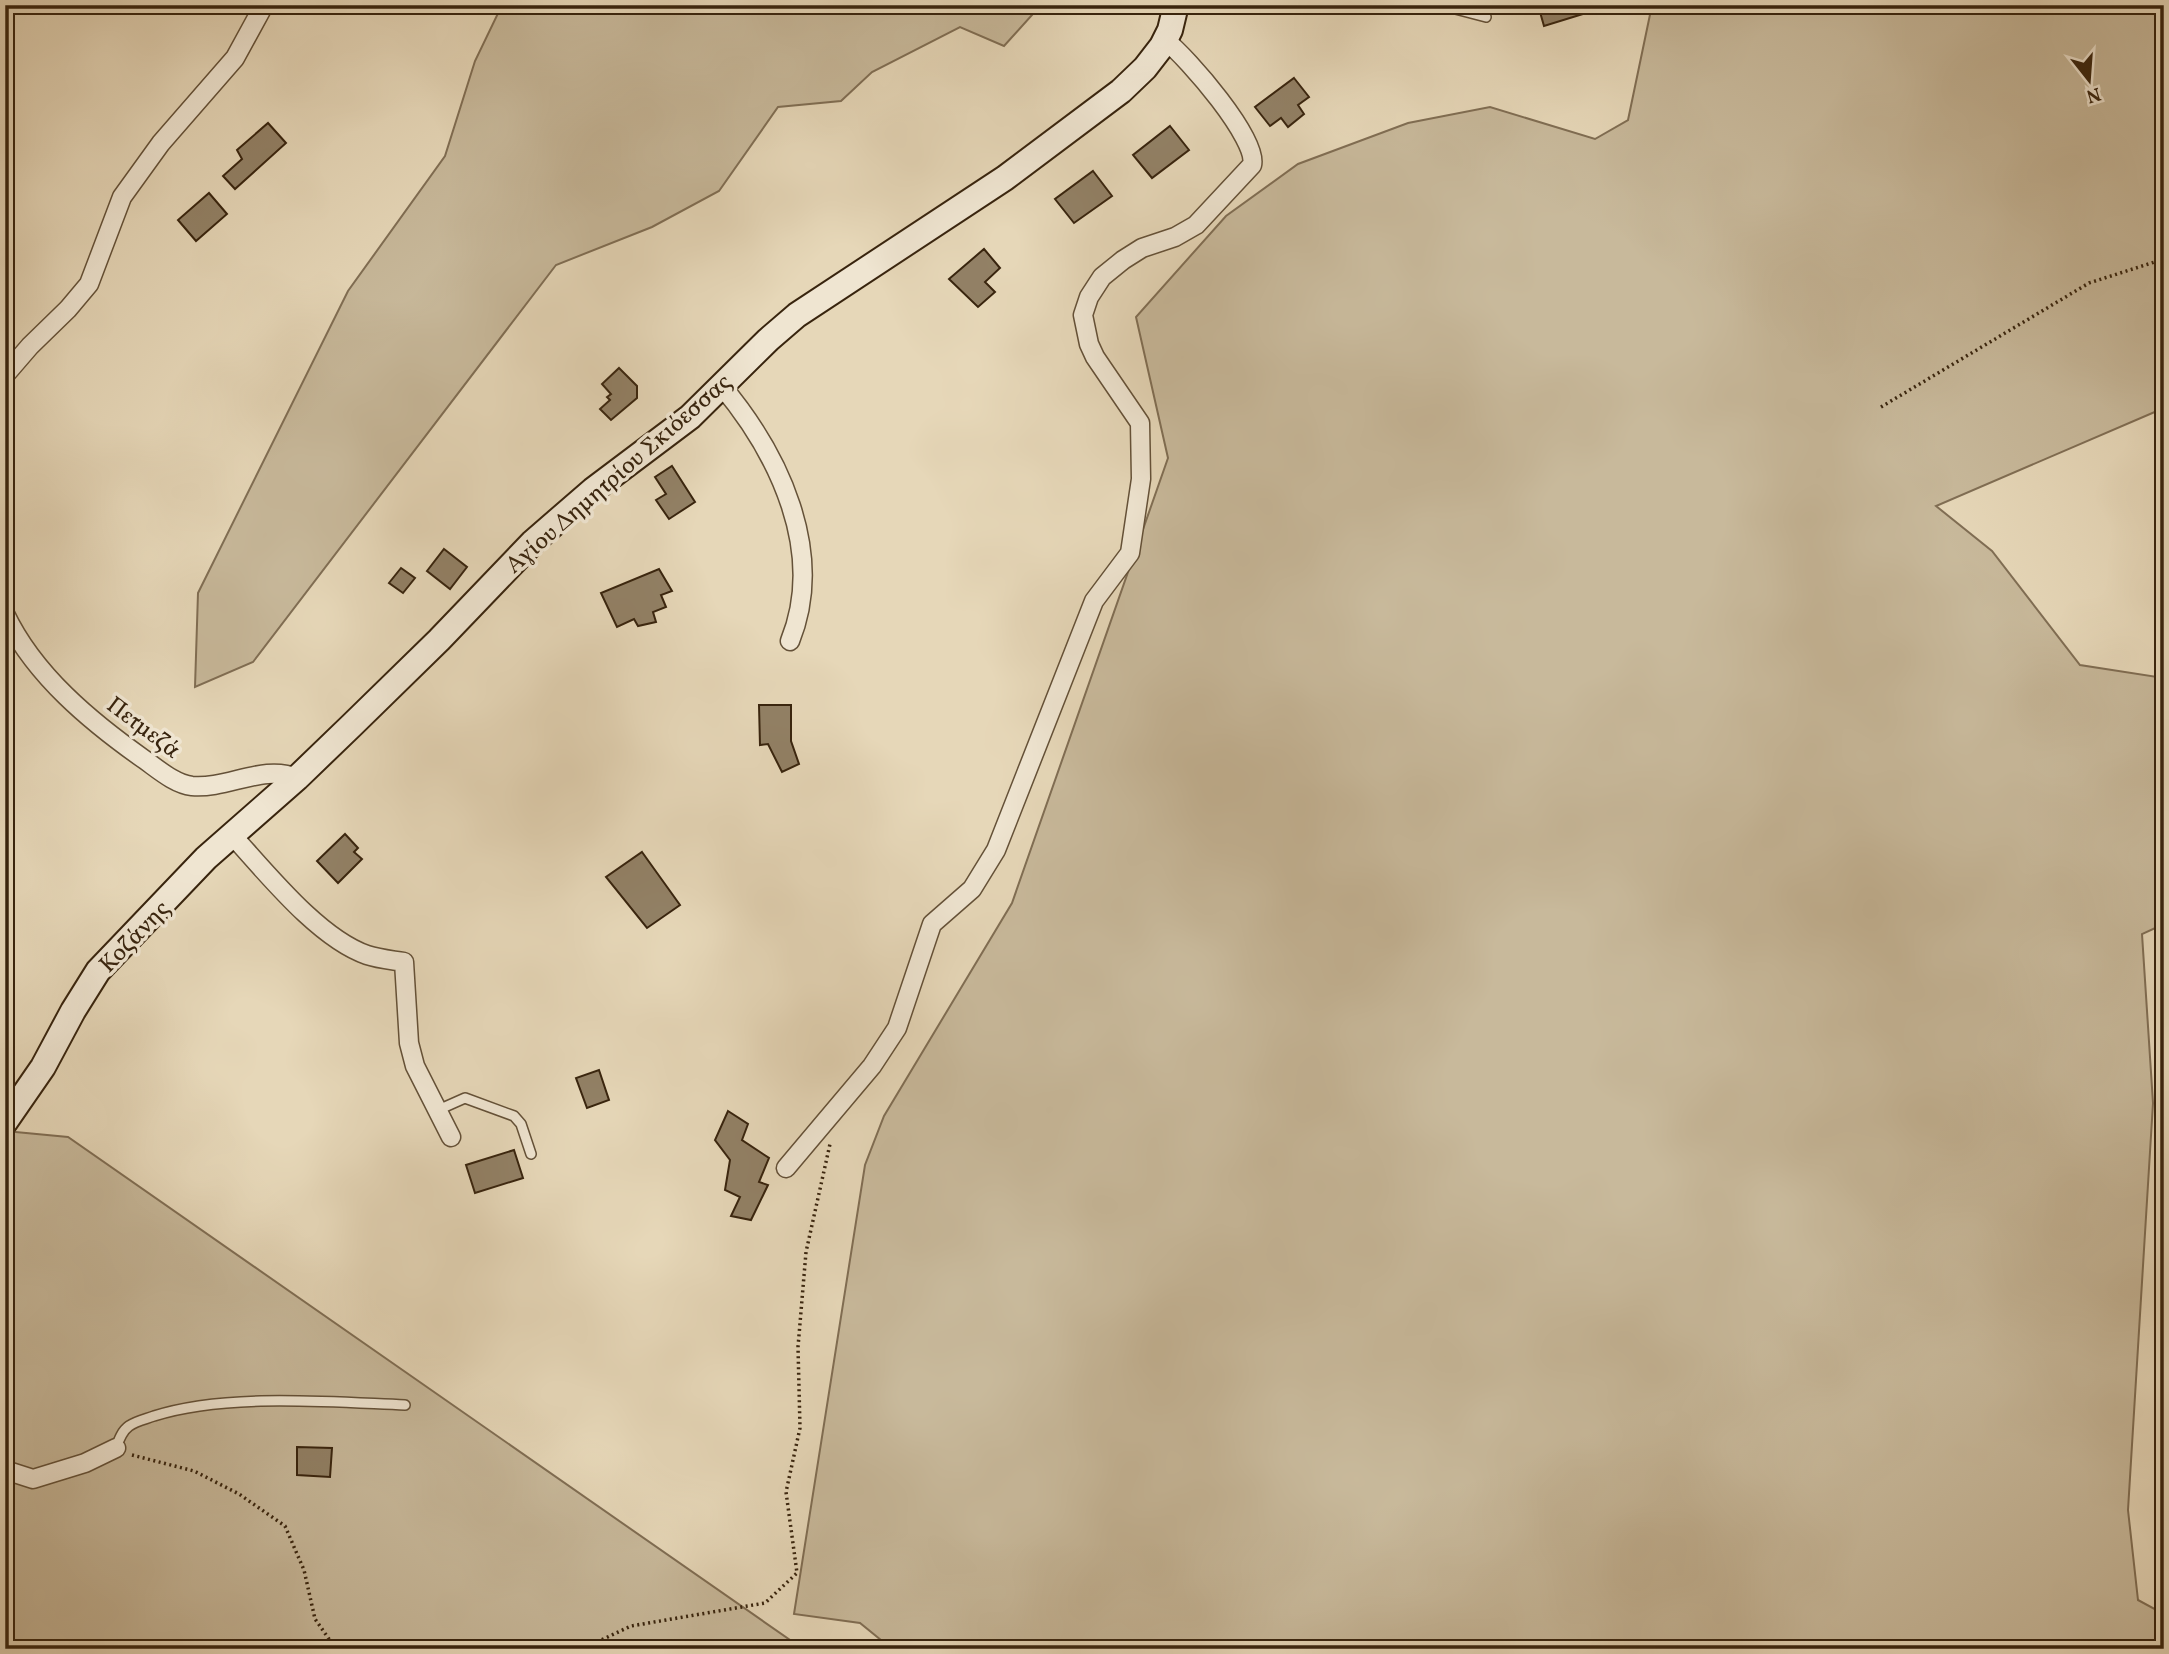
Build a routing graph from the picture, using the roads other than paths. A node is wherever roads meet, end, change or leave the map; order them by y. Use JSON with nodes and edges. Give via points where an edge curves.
{"nodes":[{"id":1,"x":264,"y":5,"type":"edge"},
{"id":2,"x":1176,"y":5,"type":"edge"},
{"id":3,"x":1440,"y":5,"type":"edge"},
{"id":4,"x":1486,"y":17,"type":"dead end"},
{"id":5,"x":1166,"y":41,"type":"junction"},
{"id":6,"x":5,"y":375,"type":"edge"},
{"id":7,"x":721,"y":385,"type":"junction"},
{"id":8,"x":5,"y":614,"type":"edge"},
{"id":9,"x":790,"y":641,"type":"dead end"},
{"id":10,"x":297,"y":778,"type":"junction"},
{"id":11,"x":231,"y":834,"type":"junction"},
{"id":12,"x":438,"y":1110,"type":"junction"},
{"id":13,"x":5,"y":1122,"type":"edge"},
{"id":14,"x":451,"y":1137,"type":"dead end"},
{"id":15,"x":531,"y":1154,"type":"dead end"},
{"id":16,"x":786,"y":1168,"type":"dead end"},
{"id":17,"x":405,"y":1405,"type":"dead end"},
{"id":18,"x":116,"y":1448,"type":"joint"},
{"id":19,"x":5,"y":1470,"type":"edge"}],
"edges":[{"from":1,"to":6,"type":"street","via":[[235,58],[161,142],[122,197],[89,285]]},
{"from":2,"to":5,"type":"street","name":"Αγίου Δημητρίου Σκιόεσσας"},
{"from":3,"to":4,"type":"lane"},
{"from":5,"to":7,"type":"street","name":"Αγίου Δημητρίου Σκιόεσσας","via":[[1133,80],[1092,113],[1005,178],[797,315]]},
{"from":5,"to":16,"type":"street","via":[[1222,103],[1253,160],[1200,222],[1117,264],[1102,277],[1086,304],[1084,328],[1092,351],[1140,423],[1141,479],[1130,553],[1094,601],[996,850],[972,889],[932,924],[897,1028],[873,1066]]},
{"from":7,"to":9,"type":"street","via":[[768,451],[796,527],[802,594]]},
{"from":7,"to":10,"type":"street","name":"Αγίου Δημητρίου Σκιόεσσας","via":[[677,428],[533,542],[413,667]]},
{"from":8,"to":10,"type":"street","name":"Πετμεζά","via":[[36,661],[67,696],[121,743],[174,780],[205,786],[276,772]]},
{"from":10,"to":11,"type":"street","name":"Κοζάνης"},
{"from":11,"to":12,"type":"street","via":[[313,920],[351,948],[404,962],[409,1043],[415,1066]]},
{"from":11,"to":13,"type":"street","name":"Κοζάνης","via":[[98,971],[43,1067]]},
{"from":12,"to":14,"type":"street"},
{"from":12,"to":15,"type":"lane","via":[[465,1098],[514,1116]]},
{"from":17,"to":18,"type":"lane","via":[[296,1402],[170,1411],[131,1424]]},
{"from":18,"to":19,"type":"street","via":[[33,1479]]}]}
